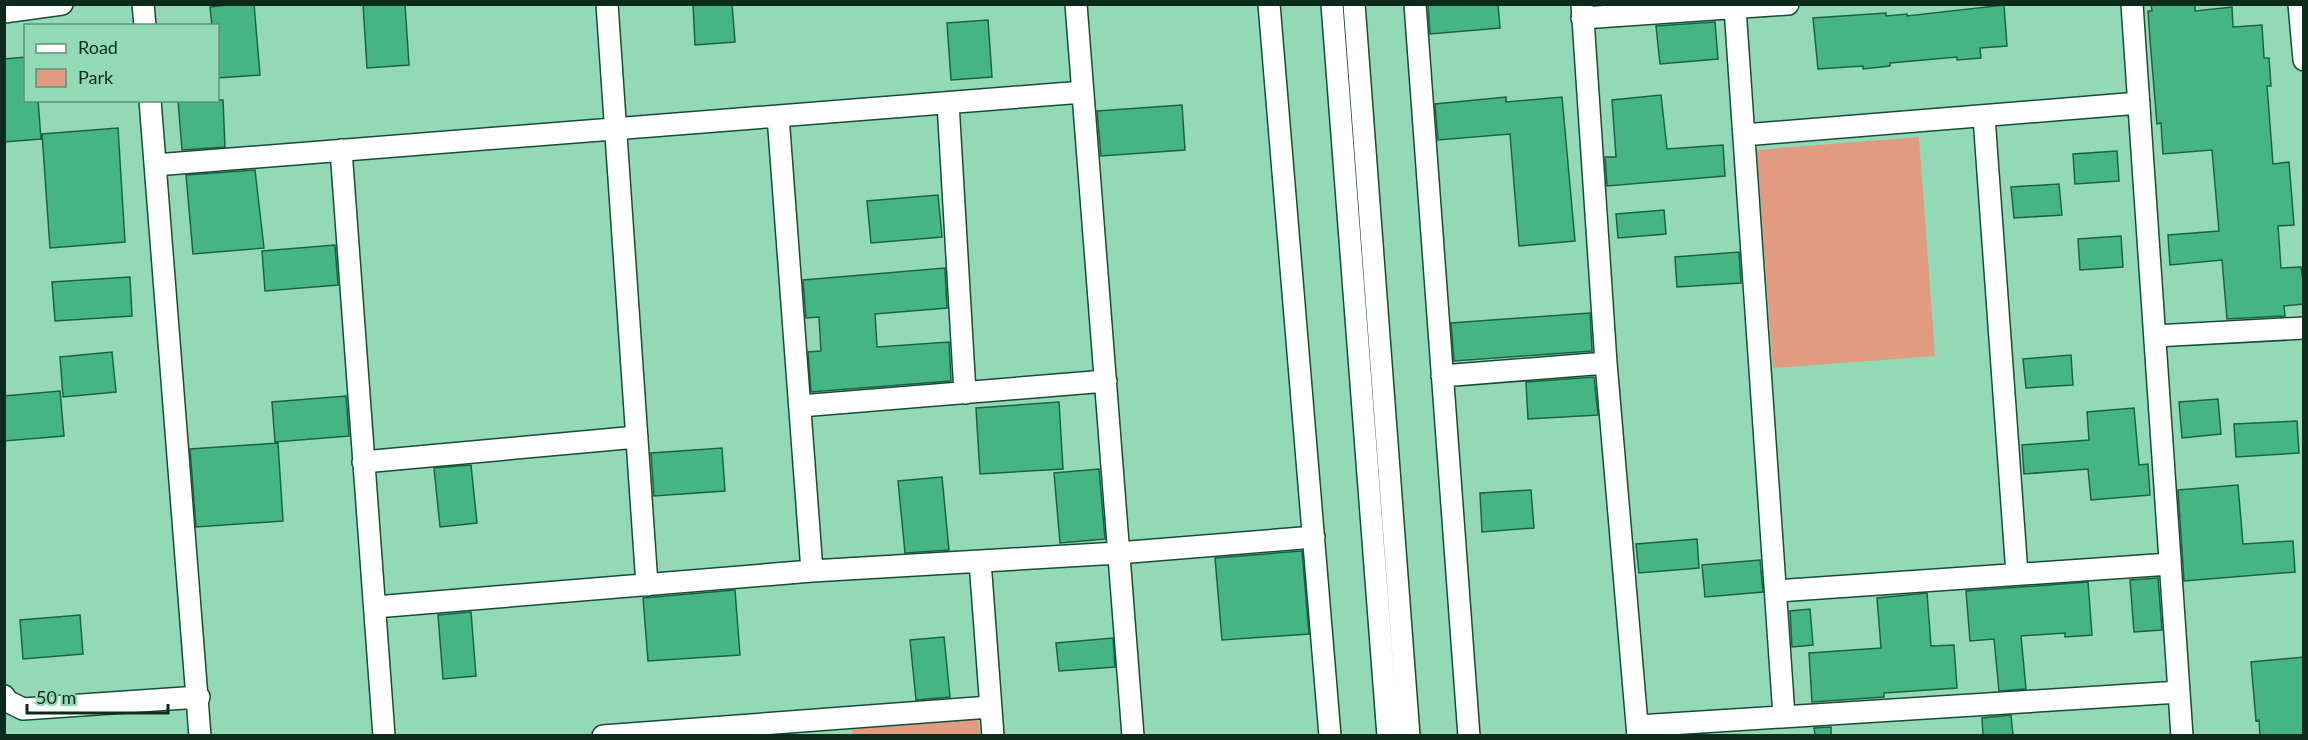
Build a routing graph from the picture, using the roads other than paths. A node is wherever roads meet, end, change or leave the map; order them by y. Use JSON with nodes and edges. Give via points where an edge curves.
{"nodes":[{"id":1,"x":62,"y":4,"type":"edge"},
{"id":2,"x":143,"y":4,"type":"edge"},
{"id":3,"x":607,"y":4,"type":"edge"},
{"id":4,"x":1076,"y":4,"type":"edge"},
{"id":5,"x":1269,"y":4,"type":"edge"},
{"id":6,"x":1332,"y":4,"type":"edge"},
{"id":7,"x":1354,"y":4,"type":"edge"},
{"id":8,"x":1415,"y":4,"type":"edge"},
{"id":9,"x":1788,"y":4,"type":"edge"},
{"id":10,"x":2132,"y":4,"type":"edge"},
{"id":11,"x":2299,"y":4,"type":"edge"},
{"id":12,"x":1735,"y":8,"type":"junction"},
{"id":13,"x":1582,"y":11,"type":"edge"},
{"id":14,"x":4,"y":12,"type":"edge"},
{"id":15,"x":145,"y":24,"type":"edge"},
{"id":16,"x":2304,"y":60,"type":"edge"},
{"id":17,"x":1083,"y":92,"type":"junction"},
{"id":18,"x":150,"y":102,"type":"edge"},
{"id":19,"x":948,"y":103,"type":"junction"},
{"id":20,"x":2139,"y":103,"type":"junction"},
{"id":21,"x":778,"y":116,"type":"junction"},
{"id":22,"x":1984,"y":117,"type":"junction"},
{"id":23,"x":616,"y":129,"type":"junction"},
{"id":24,"x":1744,"y":135,"type":"junction"},
{"id":25,"x":341,"y":150,"type":"junction"},
{"id":26,"x":155,"y":165,"type":"junction"},
{"id":27,"x":2304,"y":328,"type":"edge"},
{"id":28,"x":2155,"y":336,"type":"junction"},
{"id":29,"x":1606,"y":363,"type":"junction"},
{"id":30,"x":1442,"y":376,"type":"junction"},
{"id":31,"x":1106,"y":381,"type":"junction"},
{"id":32,"x":965,"y":393,"type":"junction"},
{"id":33,"x":800,"y":406,"type":"junction"},
{"id":34,"x":637,"y":437,"type":"junction"},
{"id":35,"x":363,"y":462,"type":"junction"},
{"id":36,"x":1314,"y":537,"type":"junction"},
{"id":37,"x":1118,"y":553,"type":"junction"},
{"id":38,"x":980,"y":561,"type":"junction"},
{"id":39,"x":2170,"y":564,"type":"junction"},
{"id":40,"x":812,"y":572,"type":"junction"},
{"id":41,"x":2017,"y":574,"type":"junction"},
{"id":42,"x":647,"y":585,"type":"junction"},
{"id":43,"x":1776,"y":591,"type":"junction"},
{"id":44,"x":375,"y":607,"type":"junction"},
{"id":45,"x":2179,"y":692,"type":"junction"},
{"id":46,"x":4,"y":696,"type":"edge"},
{"id":47,"x":199,"y":697,"type":"junction"},
{"id":48,"x":990,"y":707,"type":"junction"},
{"id":49,"x":1784,"y":716,"type":"junction"},
{"id":50,"x":834,"y":727,"type":"edge"},
{"id":51,"x":1638,"y":730,"type":"edge"},
{"id":52,"x":699,"y":732,"type":"edge"},
{"id":53,"x":200,"y":735,"type":"edge"},
{"id":54,"x":384,"y":735,"type":"edge"},
{"id":55,"x":603,"y":735,"type":"edge"},
{"id":56,"x":993,"y":735,"type":"edge"},
{"id":57,"x":1133,"y":735,"type":"edge"},
{"id":58,"x":1330,"y":735,"type":"edge"},
{"id":59,"x":1388,"y":735,"type":"edge"},
{"id":60,"x":1409,"y":735,"type":"edge"},
{"id":61,"x":1469,"y":735,"type":"edge"},
{"id":62,"x":2182,"y":735,"type":"edge"}],
"edges":[{"from":1,"to":14,"type":"street"},
{"from":2,"to":15,"type":"street"},
{"from":3,"to":23,"type":"street"},
{"from":4,"to":17,"type":"street"},
{"from":5,"to":36,"type":"street"},
{"from":6,"to":59,"type":"street"},
{"from":7,"to":60,"type":"street"},
{"from":8,"to":30,"type":"street"},
{"from":9,"to":12,"type":"street"},
{"from":10,"to":20,"type":"street"},
{"from":11,"to":16,"type":"street"},
{"from":12,"to":13,"type":"street"},
{"from":12,"to":24,"type":"street"},
{"from":13,"to":29,"type":"street"},
{"from":17,"to":19,"type":"street"},
{"from":17,"to":31,"type":"street"},
{"from":18,"to":26,"type":"street"},
{"from":19,"to":21,"type":"street"},
{"from":19,"to":32,"type":"street"},
{"from":20,"to":22,"type":"street"},
{"from":20,"to":28,"type":"street"},
{"from":21,"to":23,"type":"street"},
{"from":21,"to":33,"type":"street"},
{"from":22,"to":24,"type":"street"},
{"from":22,"to":41,"type":"street"},
{"from":23,"to":25,"type":"street"},
{"from":23,"to":34,"type":"street"},
{"from":24,"to":43,"type":"street"},
{"from":25,"to":26,"type":"street"},
{"from":25,"to":35,"type":"street"},
{"from":26,"to":47,"type":"street"},
{"from":27,"to":28,"type":"street"},
{"from":28,"to":39,"type":"street"},
{"from":29,"to":30,"type":"street"},
{"from":29,"to":51,"type":"street"},
{"from":30,"to":61,"type":"street"},
{"from":31,"to":32,"type":"street"},
{"from":31,"to":37,"type":"street"},
{"from":32,"to":33,"type":"street"},
{"from":33,"to":40,"type":"street"},
{"from":34,"to":35,"type":"street"},
{"from":34,"to":42,"type":"street"},
{"from":35,"to":44,"type":"street"},
{"from":36,"to":37,"type":"street"},
{"from":36,"to":58,"type":"street"},
{"from":37,"to":38,"type":"street"},
{"from":37,"to":57,"type":"street"},
{"from":38,"to":40,"type":"street"},
{"from":38,"to":48,"type":"street"},
{"from":39,"to":41,"type":"street"},
{"from":39,"to":45,"type":"street"},
{"from":40,"to":42,"type":"street"},
{"from":41,"to":43,"type":"street"},
{"from":42,"to":44,"type":"street"},
{"from":43,"to":49,"type":"street"},
{"from":44,"to":54,"type":"street"},
{"from":45,"to":49,"type":"street"},
{"from":45,"to":62,"type":"street"},
{"from":46,"to":47,"type":"street","via":[[23,709]]},
{"from":47,"to":53,"type":"street"},
{"from":48,"to":50,"type":"street"},
{"from":48,"to":56,"type":"street"},
{"from":49,"to":51,"type":"street"},
{"from":50,"to":52,"type":"street"},
{"from":52,"to":55,"type":"street"}]}
